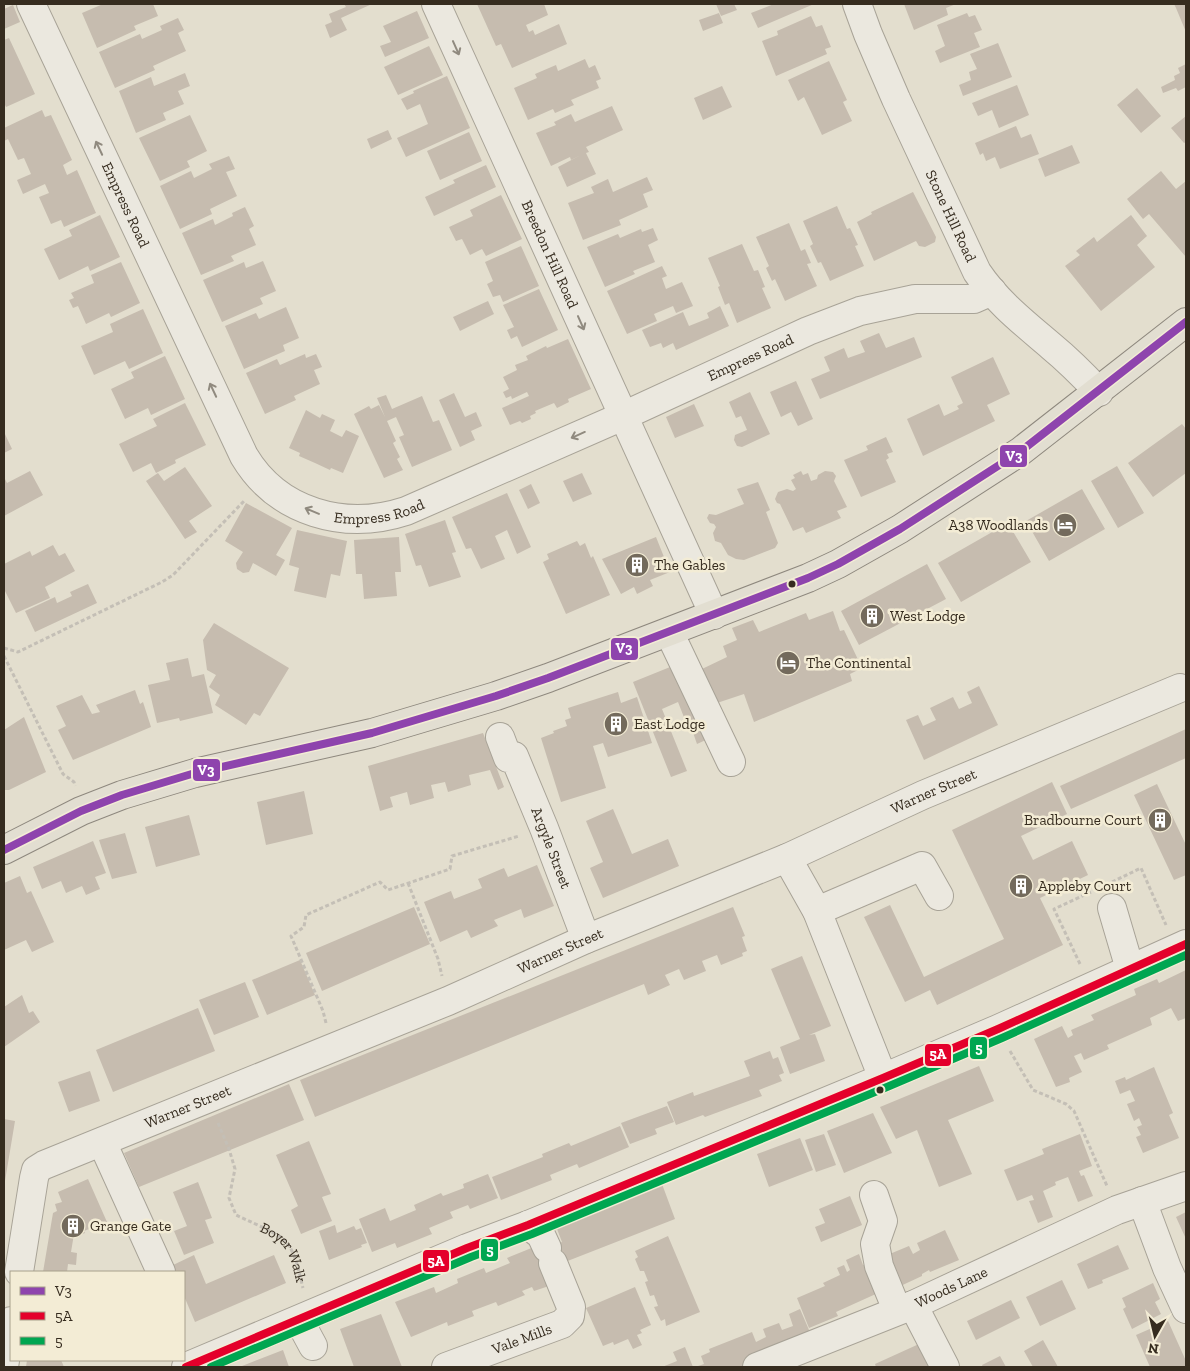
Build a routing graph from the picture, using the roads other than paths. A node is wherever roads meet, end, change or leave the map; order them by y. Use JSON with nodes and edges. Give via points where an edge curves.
{"nodes":[{"id":1,"x":31,"y":4,"type":"edge"},
{"id":2,"x":436,"y":4,"type":"edge"},
{"id":3,"x":857,"y":4,"type":"edge"},
{"id":4,"x":992,"y":291,"type":"junction"},
{"id":5,"x":1186,"y":322,"type":"edge"},
{"id":6,"x":1099,"y":392,"type":"junction"},
{"id":7,"x":623,"y":416,"type":"junction"},
{"id":8,"x":714,"y":615,"type":"junction"},
{"id":9,"x":669,"y":632,"type":"junction"},
{"id":10,"x":1180,"y":688,"type":"dead end"},
{"id":11,"x":507,"y":746,"type":"dead end"},
{"id":12,"x":730,"y":762,"type":"dead end"},
{"id":13,"x":4,"y":850,"type":"edge"},
{"id":14,"x":787,"y":858,"type":"junction"},
{"id":15,"x":939,"y":896,"type":"dead end"},
{"id":16,"x":1112,"y":908,"type":"dead end"},
{"id":17,"x":817,"y":911,"type":"junction"},
{"id":18,"x":586,"y":939,"type":"junction"},
{"id":19,"x":1186,"y":944,"type":"edge"},
{"id":20,"x":1130,"y":969,"type":"junction"},
{"id":21,"x":883,"y":1078,"type":"junction"},
{"id":22,"x":102,"y":1142,"type":"junction"},
{"id":23,"x":1186,"y":1186,"type":"edge"},
{"id":24,"x":874,"y":1195,"type":"dead end"},
{"id":25,"x":1142,"y":1201,"type":"junction"},
{"id":26,"x":528,"y":1225,"type":"junction"},
{"id":27,"x":19,"y":1271,"type":"edge"},
{"id":28,"x":162,"y":1271,"type":"edge"},
{"id":29,"x":905,"y":1308,"type":"junction"},
{"id":30,"x":1186,"y":1309,"type":"edge"},
{"id":31,"x":305,"y":1318,"type":"junction"},
{"id":32,"x":10,"y":1328,"type":"edge"},
{"id":33,"x":313,"y":1346,"type":"dead end"},
{"id":34,"x":4,"y":1367,"type":"edge"},
{"id":35,"x":186,"y":1367,"type":"edge"},
{"id":36,"x":446,"y":1367,"type":"edge"},
{"id":37,"x":757,"y":1367,"type":"edge"},
{"id":38,"x":945,"y":1367,"type":"edge"}],
"edges":[{"from":7,"to":1,"type":"street","name":"Empress Road","one_way":true,"via":[[406,511],[379,518],[354,520],[322,516],[284,497],[263,482],[244,456]]},
{"from":2,"to":7,"type":"street","name":"Breedon Hill Road","one_way":true},
{"from":3,"to":4,"type":"street","name":"Stone Hill Road","via":[[896,99],[971,262]]},
{"from":4,"to":6,"type":"street","name":"Stone Hill Road","via":[[1014,316],[1064,357]]},
{"from":4,"to":7,"type":"street","name":"Empress Road","via":[[974,299],[915,299],[860,311],[808,331]]},
{"from":5,"to":6,"type":"main road"},
{"from":6,"to":8,"type":"main road","via":[[1021,451],[873,545],[808,578]]},
{"from":7,"to":8,"type":"street","name":"Breedon Hill Road"},
{"from":8,"to":9,"type":"main road"},
{"from":9,"to":12,"type":"street"},
{"from":9,"to":13,"type":"main road","via":[[548,678],[407,724],[195,773],[122,795],[72,815]]},
{"from":10,"to":14,"type":"street","name":"Warner Street","via":[[923,795]]},
{"from":11,"to":18,"type":"street","name":"Argyle Street","via":[[544,828]]},
{"from":14,"to":17,"type":"street"},
{"from":14,"to":18,"type":"street","name":"Warner Street"},
{"from":15,"to":17,"type":"street","via":[[922,866]]},
{"from":16,"to":20,"type":"street"},
{"from":17,"to":21,"type":"street"},
{"from":18,"to":22,"type":"street","name":"Warner Street","via":[[439,1004]]},
{"from":19,"to":20,"type":"street"},
{"from":20,"to":21,"type":"street"},
{"from":21,"to":26,"type":"street"},
{"from":22,"to":27,"type":"street","name":"Warner Street","via":[[36,1170]]},
{"from":22,"to":28,"type":"street"},
{"from":23,"to":25,"type":"street","name":"Woods Lane"},
{"from":24,"to":29,"type":"street","via":[[883,1220],[874,1244],[879,1266]]},
{"from":25,"to":29,"type":"street","name":"Woods Lane"},
{"from":25,"to":30,"type":"street"},
{"from":26,"to":31,"type":"street"},
{"from":26,"to":36,"type":"street","name":"Vale Mills","via":[[541,1235],[572,1307],[570,1316],[562,1324]]},
{"from":29,"to":37,"type":"street","name":"Woods Lane"},
{"from":29,"to":38,"type":"street"},
{"from":31,"to":33,"type":"street"},
{"from":31,"to":35,"type":"street"},
{"from":32,"to":34,"type":"street"}]}
